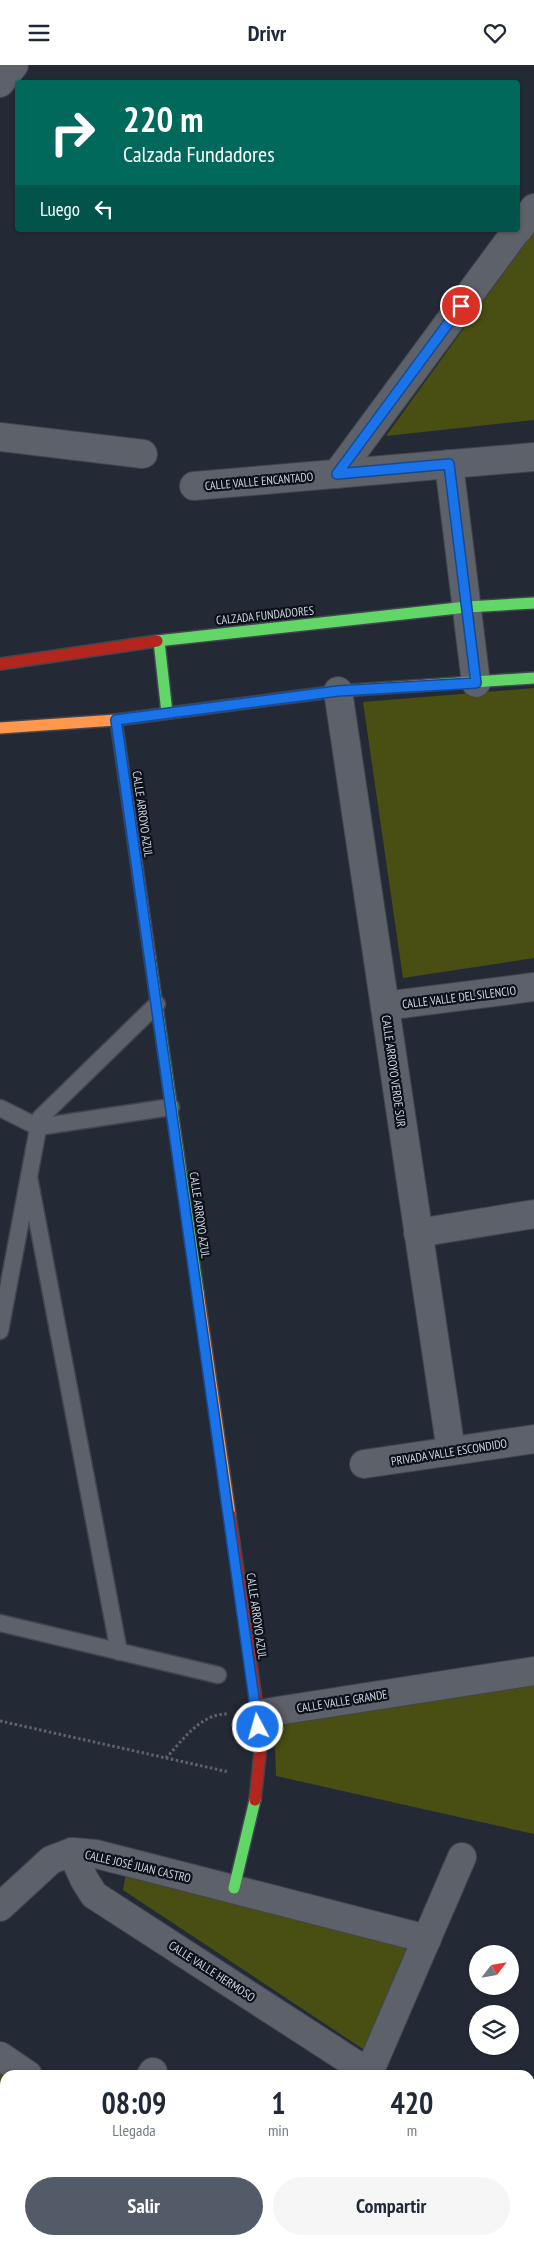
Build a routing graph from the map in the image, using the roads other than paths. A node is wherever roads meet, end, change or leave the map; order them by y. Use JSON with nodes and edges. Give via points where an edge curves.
{"nodes":[{"id":1,"x":14,"y":65,"type":"edge"},
{"id":2,"x":0,"y":83,"type":"edge"},
{"id":3,"x":534,"y":207,"type":"edge"},
{"id":4,"x":520,"y":226,"type":"edge"},
{"id":5,"x":516,"y":232,"type":"edge"},
{"id":6,"x":0,"y":437,"type":"edge"},
{"id":7,"x":142,"y":453,"type":"dead end"},
{"id":8,"x":534,"y":457,"type":"edge"},
{"id":9,"x":449,"y":464,"type":"junction"},
{"id":10,"x":337,"y":474,"type":"junction"},
{"id":11,"x":194,"y":486,"type":"dead end"},
{"id":12,"x":534,"y":603,"type":"edge"},
{"id":13,"x":467,"y":607,"type":"junction"},
{"id":14,"x":159,"y":641,"type":"junction"},
{"id":15,"x":0,"y":664,"type":"edge"},
{"id":16,"x":534,"y":678,"type":"edge"},
{"id":17,"x":476,"y":683,"type":"junction"},
{"id":18,"x":338,"y":691,"type":"junction"},
{"id":19,"x":167,"y":713,"type":"junction"},
{"id":20,"x":116,"y":720,"type":"junction"},
{"id":21,"x":0,"y":728,"type":"edge"},
{"id":22,"x":534,"y":987,"type":"edge"},
{"id":23,"x":156,"y":1004,"type":"junction"},
{"id":24,"x":385,"y":1006,"type":"junction"},
{"id":25,"x":171,"y":1107,"type":"junction"},
{"id":26,"x":0,"y":1108,"type":"edge"},
{"id":27,"x":38,"y":1127,"type":"junction"},
{"id":28,"x":29,"y":1177,"type":"junction"},
{"id":29,"x":534,"y":1214,"type":"edge"},
{"id":30,"x":418,"y":1233,"type":"junction"},
{"id":31,"x":0,"y":1331,"type":"edge"},
{"id":32,"x":534,"y":1439,"type":"edge"},
{"id":33,"x":451,"y":1451,"type":"junction"},
{"id":34,"x":364,"y":1464,"type":"dead end"},
{"id":35,"x":0,"y":1623,"type":"edge"},
{"id":36,"x":119,"y":1652,"type":"junction"},
{"id":37,"x":534,"y":1671,"type":"edge"},
{"id":38,"x":218,"y":1675,"type":"dead end"},
{"id":39,"x":258,"y":1714,"type":"junction"},
{"id":40,"x":72,"y":1852,"type":"junction"},
{"id":41,"x":462,"y":1857,"type":"dead end"},
{"id":42,"x":234,"y":1888,"type":"junction"},
{"id":43,"x":0,"y":1907,"type":"edge"},
{"id":44,"x":427,"y":1939,"type":"junction"},
{"id":45,"x":0,"y":2056,"type":"edge"},
{"id":46,"x":21,"y":2070,"type":"edge"},
{"id":47,"x":363,"y":2070,"type":"edge"},
{"id":48,"x":371,"y":2070,"type":"edge"}],
"edges":[{"from":1,"to":2,"type":"street"},
{"from":3,"to":4,"type":"street"},
{"from":5,"to":10,"type":"street"},
{"from":6,"to":7,"type":"street"},
{"from":8,"to":9,"type":"street","name":"CALLE VALLE ENCANTADO"},
{"from":9,"to":10,"type":"street","name":"CALLE VALLE ENCANTADO"},
{"from":9,"to":13,"type":"street"},
{"from":10,"to":11,"type":"street","name":"CALLE VALLE ENCANTADO"},
{"from":12,"to":13,"type":"street","name":"CALZADA FUNDADORES"},
{"from":13,"to":14,"type":"street","name":"CALZADA FUNDADORES"},
{"from":13,"to":17,"type":"street"},
{"from":14,"to":15,"type":"street","name":"CALZADA FUNDADORES"},
{"from":14,"to":19,"type":"street"},
{"from":16,"to":17,"type":"street"},
{"from":17,"to":18,"type":"street"},
{"from":18,"to":19,"type":"street"},
{"from":18,"to":24,"type":"street","name":"CALLE ARROYO VERDE SUR"},
{"from":19,"to":20,"type":"street"},
{"from":20,"to":21,"type":"street"},
{"from":20,"to":23,"type":"street","name":"CALLE ARROYO AZUL"},
{"from":22,"to":24,"type":"street","name":"CALLE VALLE DEL SILENCIO"},
{"from":23,"to":25,"type":"street","name":"CALLE ARROYO AZUL"},
{"from":23,"to":27,"type":"lane","via":[[40,1119]]},
{"from":24,"to":30,"type":"street","name":"CALLE ARROYO VERDE SUR"},
{"from":25,"to":27,"type":"lane"},
{"from":25,"to":39,"type":"street","name":"CALLE ARROYO AZUL"},
{"from":26,"to":27,"type":"lane"},
{"from":27,"to":28,"type":"lane"},
{"from":28,"to":31,"type":"lane"},
{"from":28,"to":36,"type":"lane"},
{"from":29,"to":30,"type":"street"},
{"from":30,"to":33,"type":"street","name":"CALLE ARROYO VERDE SUR"},
{"from":32,"to":33,"type":"street","name":"PRIVADA VALLE ESCONDIDO"},
{"from":33,"to":34,"type":"street","name":"PRIVADA VALLE ESCONDIDO"},
{"from":35,"to":36,"type":"lane"},
{"from":36,"to":38,"type":"lane"},
{"from":37,"to":39,"type":"street","name":"CALLE VALLE GRANDE"},
{"from":39,"to":42,"type":"street","via":[[260,1754],[257,1793]]},
{"from":40,"to":42,"type":"street","name":"CALLE JOSÉ JUAN CASTRO","via":[[96,1854]]},
{"from":40,"to":43,"type":"street","name":"CALLE JOSÉ JUAN CASTRO","via":[[51,1861]]},
{"from":40,"to":47,"type":"street","name":"CALLE VALLE HERMOSO","via":[[94,1895]]},
{"from":41,"to":44,"type":"street"},
{"from":42,"to":44,"type":"street","name":"CALLE JOSÉ JUAN CASTRO"},
{"from":44,"to":48,"type":"street"},
{"from":45,"to":46,"type":"street"}]}
